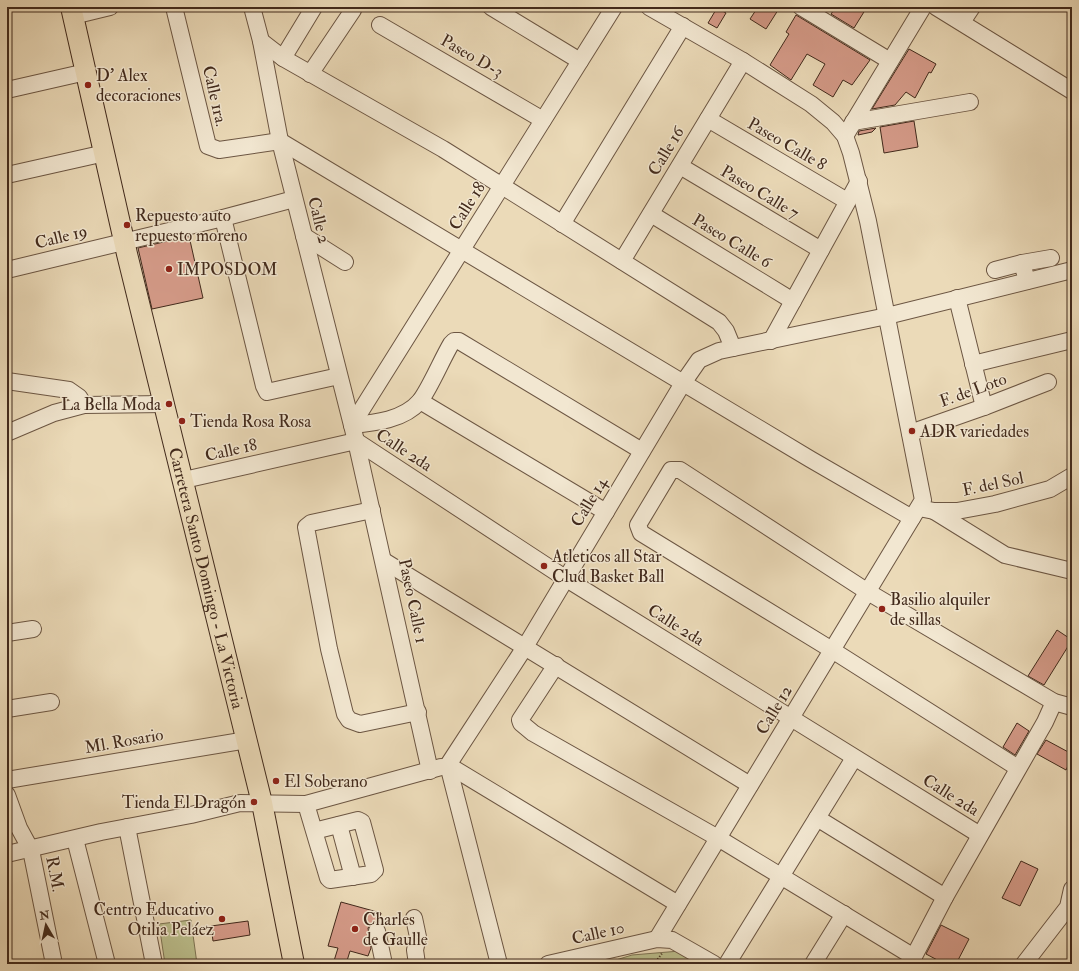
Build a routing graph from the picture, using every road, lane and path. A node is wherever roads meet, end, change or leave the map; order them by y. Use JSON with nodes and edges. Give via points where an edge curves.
{"nodes":[{"id":1,"x":110,"y":7,"type":"edge"},
{"id":2,"x":174,"y":7,"type":"edge"},
{"id":3,"x":252,"y":7,"type":"edge"},
{"id":4,"x":314,"y":7,"type":"edge"},
{"id":5,"x":492,"y":7,"type":"edge"},
{"id":6,"x":614,"y":7,"type":"edge"},
{"id":7,"x":649,"y":7,"type":"edge"},
{"id":8,"x":802,"y":7,"type":"edge"},
{"id":9,"x":923,"y":7,"type":"edge"},
{"id":10,"x":936,"y":7,"type":"edge"},
{"id":11,"x":972,"y":7,"type":"edge"},
{"id":12,"x":354,"y":10,"type":"dead end"},
{"id":13,"x":72,"y":12,"type":"edge"},
{"id":14,"x":962,"y":22,"type":"junction"},
{"id":15,"x":380,"y":25,"type":"dead end"},
{"id":16,"x":683,"y":26,"type":"junction"},
{"id":17,"x":261,"y":41,"type":"junction"},
{"id":18,"x":283,"y":58,"type":"junction"},
{"id":19,"x":580,"y":61,"type":"junction"},
{"id":20,"x":743,"y":61,"type":"junction"},
{"id":21,"x":890,"y":61,"type":"junction"},
{"id":22,"x":86,"y":72,"type":"junction"},
{"id":23,"x":310,"y":74,"type":"junction"},
{"id":24,"x":7,"y":90,"type":"edge"},
{"id":25,"x":1072,"y":90,"type":"edge"},
{"id":26,"x":970,"y":102,"type":"dead end"},
{"id":27,"x":708,"y":119,"type":"junction"},
{"id":28,"x":543,"y":120,"type":"junction"},
{"id":29,"x":853,"y":122,"type":"junction"},
{"id":30,"x":845,"y":136,"type":"junction"},
{"id":31,"x":280,"y":141,"type":"junction"},
{"id":32,"x":105,"y":152,"type":"junction"},
{"id":33,"x":680,"y":166,"type":"junction"},
{"id":34,"x":7,"y":175,"type":"edge"},
{"id":35,"x":858,"y":181,"type":"junction"},
{"id":36,"x":502,"y":186,"type":"junction"},
{"id":37,"x":294,"y":199,"type":"junction"},
{"id":38,"x":847,"y":201,"type":"junction"},
{"id":39,"x":651,"y":214,"type":"junction"},
{"id":40,"x":223,"y":218,"type":"junction"},
{"id":41,"x":562,"y":224,"type":"junction"},
{"id":42,"x":304,"y":236,"type":"junction"},
{"id":43,"x":124,"y":240,"type":"junction"},
{"id":44,"x":462,"y":250,"type":"junction"},
{"id":45,"x":821,"y":250,"type":"junction"},
{"id":46,"x":1051,"y":258,"type":"dead end"},
{"id":47,"x":622,"y":261,"type":"junction"},
{"id":48,"x":345,"y":262,"type":"dead end"},
{"id":49,"x":1022,"y":263,"type":"junction"},
{"id":50,"x":7,"y":270,"type":"edge"},
{"id":51,"x":995,"y":270,"type":"dead end"},
{"id":52,"x":1072,"y":270,"type":"edge"},
{"id":53,"x":1027,"y":281,"type":"junction"},
{"id":54,"x":957,"y":298,"type":"junction"},
{"id":55,"x":793,"y":301,"type":"junction"},
{"id":56,"x":887,"y":316,"type":"junction"},
{"id":57,"x":1072,"y":340,"type":"edge"},
{"id":58,"x":771,"y":341,"type":"junction"},
{"id":59,"x":733,"y":348,"type":"junction"},
{"id":60,"x":974,"y":364,"type":"junction"},
{"id":61,"x":339,"y":376,"type":"junction"},
{"id":62,"x":7,"y":381,"type":"edge"},
{"id":63,"x":1048,"y":382,"type":"dead end"},
{"id":64,"x":683,"y":383,"type":"junction"},
{"id":65,"x":420,"y":401,"type":"junction"},
{"id":66,"x":165,"y":404,"type":"junction"},
{"id":67,"x":84,"y":405,"type":"junction"},
{"id":68,"x":984,"y":407,"type":"junction"},
{"id":69,"x":7,"y":433,"type":"edge"},
{"id":70,"x":354,"y":433,"type":"junction"},
{"id":71,"x":910,"y":433,"type":"junction"},
{"id":72,"x":642,"y":451,"type":"junction"},
{"id":73,"x":1072,"y":476,"type":"edge"},
{"id":74,"x":184,"y":480,"type":"junction"},
{"id":75,"x":922,"y":509,"type":"junction"},
{"id":76,"x":372,"y":510,"type":"junction"},
{"id":77,"x":606,"y":512,"type":"junction"},
{"id":78,"x":384,"y":561,"type":"junction"},
{"id":79,"x":1072,"y":571,"type":"edge"},
{"id":80,"x":566,"y":578,"type":"junction"},
{"id":81,"x":868,"y":592,"type":"junction"},
{"id":82,"x":33,"y":629,"type":"dead end"},
{"id":83,"x":7,"y":633,"type":"edge"},
{"id":84,"x":526,"y":646,"type":"junction"},
{"id":85,"x":832,"y":650,"type":"junction"},
{"id":86,"x":556,"y":665,"type":"junction"},
{"id":87,"x":51,"y":702,"type":"dead end"},
{"id":88,"x":1054,"y":702,"type":"junction"},
{"id":89,"x":1072,"y":707,"type":"edge"},
{"id":90,"x":7,"y":709,"type":"edge"},
{"id":91,"x":418,"y":712,"type":"junction"},
{"id":92,"x":790,"y":719,"type":"junction"},
{"id":93,"x":247,"y":740,"type":"junction"},
{"id":94,"x":854,"y":758,"type":"junction"},
{"id":95,"x":448,"y":765,"type":"junction"},
{"id":96,"x":1018,"y":768,"type":"junction"},
{"id":97,"x":430,"y":771,"type":"junction"},
{"id":98,"x":7,"y":780,"type":"edge"},
{"id":99,"x":750,"y":785,"type":"junction"},
{"id":100,"x":7,"y":795,"type":"edge"},
{"id":101,"x":262,"y":803,"type":"junction"},
{"id":102,"x":306,"y":804,"type":"junction"},
{"id":103,"x":818,"y":818,"type":"junction"},
{"id":104,"x":339,"y":825,"type":"junction"},
{"id":105,"x":127,"y":827,"type":"junction"},
{"id":106,"x":314,"y":831,"type":"junction"},
{"id":107,"x":980,"y":835,"type":"junction"},
{"id":108,"x":718,"y":838,"type":"junction"},
{"id":109,"x":75,"y":839,"type":"junction"},
{"id":110,"x":31,"y":850,"type":"junction"},
{"id":111,"x":7,"y":854,"type":"edge"},
{"id":112,"x":781,"y":876,"type":"junction"},
{"id":113,"x":353,"y":877,"type":"junction"},
{"id":114,"x":1072,"y":895,"type":"edge"},
{"id":115,"x":945,"y":897,"type":"junction"},
{"id":116,"x":678,"y":904,"type":"junction"},
{"id":117,"x":844,"y":914,"type":"junction"},
{"id":118,"x":284,"y":917,"type":"junction"},
{"id":119,"x":414,"y":918,"type":"dead end"},
{"id":120,"x":377,"y":931,"type":"dead end"},
{"id":121,"x":657,"y":939,"type":"junction"},
{"id":122,"x":912,"y":960,"type":"edge"},
{"id":123,"x":568,"y":961,"type":"edge"},
{"id":124,"x":54,"y":964,"type":"edge"},
{"id":125,"x":107,"y":964,"type":"edge"},
{"id":126,"x":154,"y":964,"type":"edge"},
{"id":127,"x":294,"y":964,"type":"edge"},
{"id":128,"x":306,"y":964,"type":"edge"},
{"id":129,"x":384,"y":964,"type":"edge"},
{"id":130,"x":417,"y":964,"type":"edge"},
{"id":131,"x":499,"y":964,"type":"edge"},
{"id":132,"x":548,"y":964,"type":"edge"},
{"id":133,"x":714,"y":964,"type":"edge"},
{"id":134,"x":727,"y":964,"type":"edge"},
{"id":135,"x":814,"y":964,"type":"edge"},
{"id":136,"x":1024,"y":964,"type":"edge"}],
"edges":[{"from":1,"to":13,"type":"street"},
{"from":2,"to":31,"type":"street","name":"Calle 1ra.","via":[[208,146],[219,150]]},
{"from":3,"to":17,"type":"street","name":"Calle 2"},
{"from":4,"to":18,"type":"street"},
{"from":5,"to":19,"type":"street"},
{"from":6,"to":19,"type":"street","name":"Calle 18"},
{"from":7,"to":16,"type":"street"},
{"from":8,"to":21,"type":"street"},
{"from":9,"to":21,"type":"street"},
{"from":10,"to":14,"type":"street"},
{"from":11,"to":14,"type":"street"},
{"from":12,"to":23,"type":"street"},
{"from":13,"to":22,"type":"main road","name":"Carretera Santo Domingo - La Victoria"},
{"from":14,"to":25,"type":"street"},
{"from":15,"to":28,"type":"street","name":"Paseo D-3"},
{"from":16,"to":20,"type":"street"},
{"from":16,"to":41,"type":"street"},
{"from":17,"to":18,"type":"street"},
{"from":17,"to":31,"type":"street","name":"Calle 2"},
{"from":18,"to":23,"type":"street"},
{"from":19,"to":28,"type":"street","name":"Calle 18"},
{"from":20,"to":27,"type":"street","name":"Calle 16"},
{"from":20,"to":30,"type":"street","via":[[811,104]]},
{"from":21,"to":29,"type":"street"},
{"from":22,"to":24,"type":"street"},
{"from":22,"to":32,"type":"main road","name":"Carretera Santo Domingo - La Victoria"},
{"from":23,"to":36,"type":"street","via":[[443,149]]},
{"from":26,"to":29,"type":"street"},
{"from":27,"to":33,"type":"street","name":"Calle 16"},
{"from":27,"to":38,"type":"street","name":"Paseo Calle 8"},
{"from":28,"to":36,"type":"street","name":"Calle 18"},
{"from":29,"to":30,"type":"street"},
{"from":30,"to":35,"type":"street"},
{"from":31,"to":37,"type":"street","name":"Calle 2"},
{"from":31,"to":44,"type":"street"},
{"from":32,"to":34,"type":"street"},
{"from":32,"to":43,"type":"main road","name":"Carretera Santo Domingo - La Victoria"},
{"from":33,"to":39,"type":"street","name":"Calle 16"},
{"from":33,"to":45,"type":"street","name":"Paseo Calle 7"},
{"from":35,"to":38,"type":"street"},
{"from":35,"to":56,"type":"street"},
{"from":36,"to":41,"type":"street"},
{"from":36,"to":44,"type":"street","name":"Calle 18"},
{"from":37,"to":40,"type":"street","name":"Calle 19"},
{"from":37,"to":42,"type":"street","name":"Calle 2"},
{"from":38,"to":45,"type":"street"},
{"from":39,"to":47,"type":"street","name":"Calle 16"},
{"from":39,"to":55,"type":"street","name":"Paseo Calle 6"},
{"from":40,"to":43,"type":"street","name":"Calle 19"},
{"from":40,"to":61,"type":"street","via":[[267,392]]},
{"from":41,"to":47,"type":"street"},
{"from":42,"to":48,"type":"street"},
{"from":42,"to":61,"type":"street","name":"Calle 2"},
{"from":43,"to":50,"type":"street","name":"Calle 19"},
{"from":43,"to":66,"type":"main road","name":"Carretera Santo Domingo - La Victoria"},
{"from":44,"to":64,"type":"street"},
{"from":44,"to":70,"type":"street","name":"Calle 18"},
{"from":45,"to":55,"type":"street"},
{"from":46,"to":49,"type":"street"},
{"from":47,"to":59,"type":"street","via":[[719,322]]},
{"from":49,"to":51,"type":"street"},
{"from":49,"to":53,"type":"street"},
{"from":52,"to":53,"type":"street"},
{"from":53,"to":54,"type":"street"},
{"from":54,"to":56,"type":"street"},
{"from":54,"to":60,"type":"street"},
{"from":55,"to":58,"type":"street"},
{"from":56,"to":58,"type":"street"},
{"from":56,"to":71,"type":"street"},
{"from":57,"to":60,"type":"street"},
{"from":58,"to":59,"type":"street"},
{"from":59,"to":64,"type":"street","name":"Calle 14","via":[[709,354],[699,360]]},
{"from":60,"to":68,"type":"street"},
{"from":61,"to":70,"type":"street","name":"Calle 2"},
{"from":62,"to":67,"type":"street","via":[[69,390],[79,397]]},
{"from":63,"to":68,"type":"street","name":"F. de Loto"},
{"from":64,"to":72,"type":"street","name":"Calle 14"},
{"from":64,"to":75,"type":"street"},
{"from":65,"to":70,"type":"street","via":[[405,412]]},
{"from":65,"to":72,"type":"street","via":[[451,344],[460,341]]},
{"from":65,"to":77,"type":"street"},
{"from":66,"to":67,"type":"street"},
{"from":66,"to":74,"type":"main road","name":"Carretera Santo Domingo - La Victoria"},
{"from":67,"to":69,"type":"street","via":[[54,413]]},
{"from":68,"to":71,"type":"street","name":"F. de Loto"},
{"from":70,"to":74,"type":"street","name":"Calle 18"},
{"from":70,"to":76,"type":"street","name":"Paseo Calle 1"},
{"from":70,"to":80,"type":"street","name":"Calle 2da"},
{"from":71,"to":75,"type":"street"},
{"from":72,"to":77,"type":"street","name":"Calle 14"},
{"from":73,"to":75,"type":"street","name":"F. del Sol","via":[[1050,489],[1029,496],[957,511]]},
{"from":74,"to":93,"type":"main road","name":"Carretera Santo Domingo - La Victoria"},
{"from":75,"to":79,"type":"street","via":[[1005,555]]},
{"from":75,"to":81,"type":"street","name":"Calle 12"},
{"from":76,"to":78,"type":"street","name":"Paseo Calle 1"},
{"from":76,"to":91,"type":"street","via":[[311,523],[306,527],[329,649],[345,714],[349,720],[360,724]]},
{"from":77,"to":80,"type":"street","name":"Calle 14"},
{"from":78,"to":84,"type":"street"},
{"from":78,"to":91,"type":"street","name":"Paseo Calle 1"},
{"from":80,"to":84,"type":"street","name":"Calle 14"},
{"from":80,"to":92,"type":"street","name":"Calle 2da"},
{"from":81,"to":85,"type":"street","name":"Calle 12"},
{"from":81,"to":85,"type":"street","via":[[680,470],[671,470],[638,525],[641,534]]},
{"from":81,"to":88,"type":"street"},
{"from":82,"to":83,"type":"street"},
{"from":84,"to":86,"type":"street"},
{"from":84,"to":95,"type":"street","name":"Calle 14"},
{"from":85,"to":92,"type":"street","name":"Calle 12"},
{"from":85,"to":96,"type":"street"},
{"from":86,"to":99,"type":"street"},
{"from":86,"to":108,"type":"street","via":[[520,720],[521,723],[533,733]]},
{"from":87,"to":90,"type":"street"},
{"from":88,"to":89,"type":"street"},
{"from":88,"to":96,"type":"street"},
{"from":91,"to":97,"type":"street","name":"Paseo Calle 1"},
{"from":92,"to":94,"type":"street","name":"Calle 2da"},
{"from":92,"to":99,"type":"street","name":"Calle 12"},
{"from":93,"to":98,"type":"street","name":"Ml. Rosario"},
{"from":93,"to":101,"type":"main road","name":"Carretera Santo Domingo - La Victoria"},
{"from":94,"to":103,"type":"street"},
{"from":94,"to":107,"type":"street","name":"Calle 2da"},
{"from":95,"to":97,"type":"street"},
{"from":95,"to":116,"type":"street"},
{"from":95,"to":131,"type":"street"},
{"from":96,"to":107,"type":"street"},
{"from":97,"to":102,"type":"street"},
{"from":99,"to":108,"type":"street","name":"Calle 12"},
{"from":100,"to":110,"type":"street","name":"R.M.","via":[[19,828]]},
{"from":101,"to":102,"type":"street"},
{"from":101,"to":105,"type":"street","via":[[240,803]]},
{"from":101,"to":118,"type":"main road","name":"Carretera Santo Domingo - La Victoria"},
{"from":102,"to":106,"type":"street"},
{"from":103,"to":112,"type":"street"},
{"from":103,"to":115,"type":"street"},
{"from":104,"to":106,"type":"street"},
{"from":104,"to":113,"type":"street"},
{"from":104,"to":113,"type":"street","via":[[358,820],[362,822],[368,838],[375,870],[370,874]]},
{"from":105,"to":109,"type":"street"},
{"from":105,"to":126,"type":"street"},
{"from":106,"to":113,"type":"street","via":[[330,880]]},
{"from":107,"to":115,"type":"street"},
{"from":108,"to":112,"type":"street"},
{"from":108,"to":116,"type":"street","name":"Calle 12"},
{"from":109,"to":110,"type":"street"},
{"from":109,"to":125,"type":"street"},
{"from":110,"to":111,"type":"street"},
{"from":110,"to":124,"type":"street","name":"R.M."},
{"from":112,"to":117,"type":"street"},
{"from":112,"to":134,"type":"street"},
{"from":114,"to":136,"type":"street","via":[[1068,907]]},
{"from":115,"to":122,"type":"street"},
{"from":116,"to":121,"type":"street","name":"Calle 12"},
{"from":117,"to":122,"type":"street"},
{"from":117,"to":135,"type":"street"},
{"from":118,"to":127,"type":"main road","name":"Carretera Santo Domingo - La Victoria"},
{"from":118,"to":128,"type":"main road","name":"Carretera Santo Domingo - La Victoria"},
{"from":119,"to":130,"type":"street","via":[[418,938],[415,950]]},
{"from":120,"to":129,"type":"street"},
{"from":121,"to":123,"type":"street","name":"Calle 10"},
{"from":121,"to":133,"type":"street","via":[[672,940]]},
{"from":123,"to":132,"type":"street","name":"Calle 10"}]}
